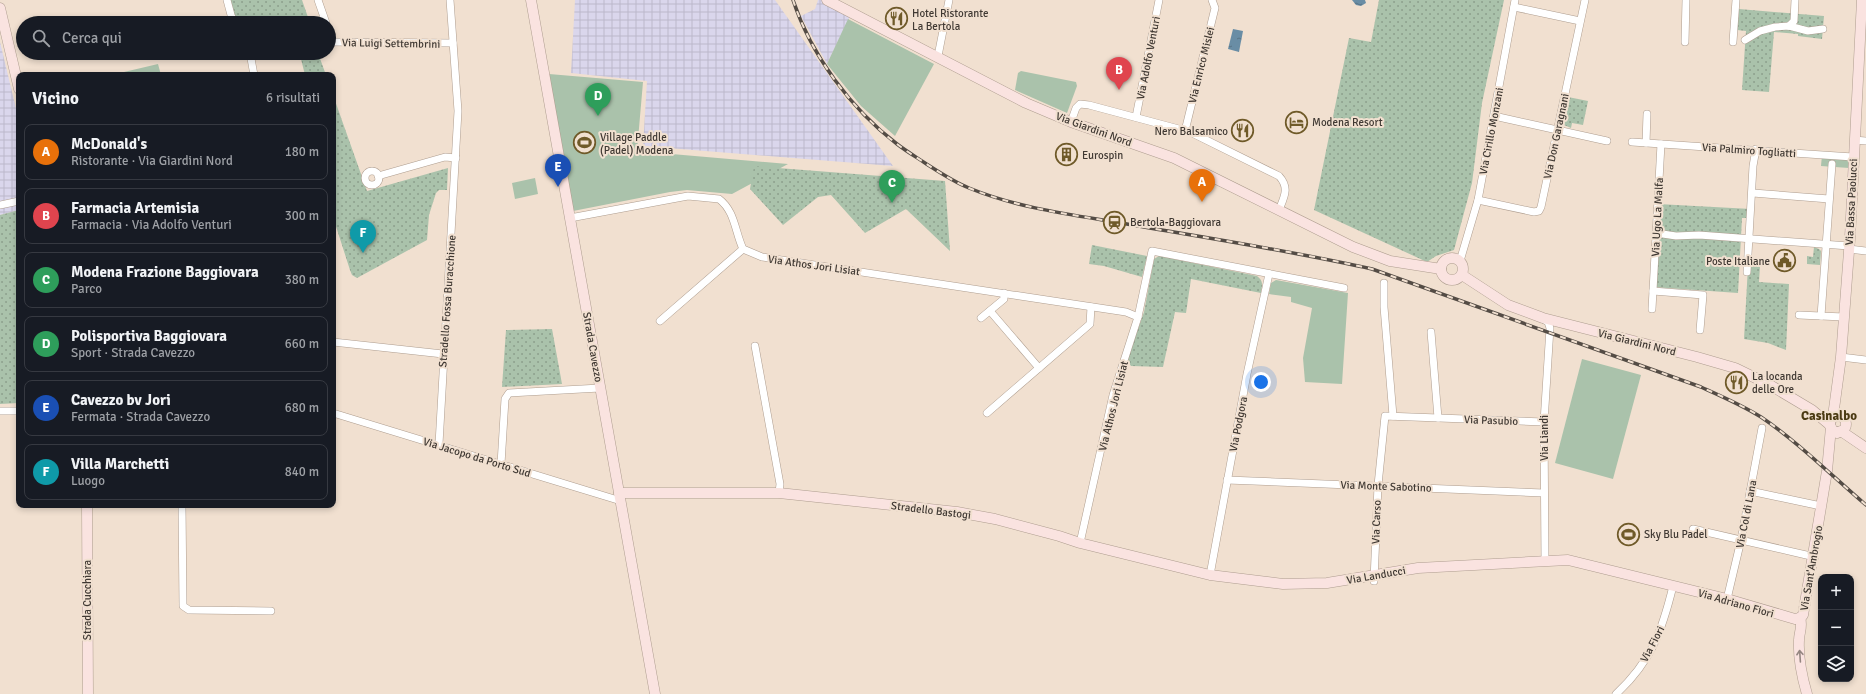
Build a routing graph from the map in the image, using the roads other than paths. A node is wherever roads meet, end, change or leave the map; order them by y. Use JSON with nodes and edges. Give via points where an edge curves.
{"nodes":[{"id":1,"x":223,"y":0,"type":"edge"},
{"id":2,"x":227,"y":0,"type":"edge"},
{"id":3,"x":318,"y":0,"type":"edge"},
{"id":4,"x":450,"y":0,"type":"edge"},
{"id":5,"x":531,"y":0,"type":"edge"},
{"id":6,"x":827,"y":0,"type":"edge"},
{"id":7,"x":949,"y":0,"type":"edge"},
{"id":8,"x":1159,"y":0,"type":"edge"},
{"id":9,"x":1212,"y":0,"type":"edge"},
{"id":10,"x":1585,"y":0,"type":"edge"},
{"id":11,"x":1686,"y":0,"type":"edge"},
{"id":12,"x":1736,"y":0,"type":"edge"},
{"id":13,"x":1795,"y":0,"type":"edge"},
{"id":14,"x":1862,"y":0,"type":"edge"},
{"id":15,"x":843,"y":3,"type":"edge"},
{"id":16,"x":1515,"y":3,"type":"edge"},
{"id":17,"x":0,"y":8,"type":"edge"},
{"id":18,"x":227,"y":16,"type":"edge"},
{"id":19,"x":232,"y":16,"type":"edge"},
{"id":20,"x":324,"y":16,"type":"edge"},
{"id":21,"x":1580,"y":21,"type":"junction"},
{"id":22,"x":1789,"y":26,"type":"junction"},
{"id":23,"x":1823,"y":29,"type":"dead end"},
{"id":24,"x":1745,"y":40,"type":"dead end"},
{"id":25,"x":336,"y":42,"type":"edge"},
{"id":26,"x":1685,"y":42,"type":"dead end"},
{"id":27,"x":1733,"y":42,"type":"dead end"},
{"id":28,"x":454,"y":43,"type":"junction"},
{"id":29,"x":938,"y":56,"type":"junction"},
{"id":30,"x":252,"y":60,"type":"edge"},
{"id":31,"x":254,"y":72,"type":"edge"},
{"id":32,"x":16,"y":76,"type":"edge"},
{"id":33,"x":1647,"y":114,"type":"dead end"},
{"id":34,"x":1494,"y":116,"type":"junction"},
{"id":35,"x":1136,"y":117,"type":"junction"},
{"id":36,"x":1071,"y":122,"type":"junction"},
{"id":37,"x":1557,"y":129,"type":"junction"},
{"id":38,"x":1185,"y":131,"type":"junction"},
{"id":39,"x":1607,"y":140,"type":"dead end"},
{"id":40,"x":1854,"y":140,"type":"junction"},
{"id":41,"x":1866,"y":141,"type":"edge"},
{"id":42,"x":1632,"y":142,"type":"dead end"},
{"id":43,"x":1646,"y":143,"type":"junction"},
{"id":44,"x":1661,"y":144,"type":"junction"},
{"id":45,"x":1756,"y":149,"type":"junction"},
{"id":46,"x":1853,"y":157,"type":"junction"},
{"id":47,"x":456,"y":158,"type":"junction"},
{"id":48,"x":1832,"y":164,"type":"dead end"},
{"id":49,"x":378,"y":176,"type":"dead end"},
{"id":50,"x":1753,"y":193,"type":"junction"},
{"id":51,"x":1829,"y":199,"type":"junction"},
{"id":52,"x":1478,"y":200,"type":"junction"},
{"id":53,"x":16,"y":201,"type":"edge"},
{"id":54,"x":0,"y":204,"type":"edge"},
{"id":55,"x":1279,"y":210,"type":"junction"},
{"id":56,"x":570,"y":218,"type":"junction"},
{"id":57,"x":1656,"y":233,"type":"junction"},
{"id":58,"x":1749,"y":240,"type":"junction"},
{"id":59,"x":1826,"y":244,"type":"junction"},
{"id":60,"x":1849,"y":248,"type":"junction"},
{"id":61,"x":743,"y":249,"type":"junction"},
{"id":62,"x":1866,"y":251,"type":"edge"},
{"id":63,"x":1460,"y":261,"type":"junction"},
{"id":64,"x":1441,"y":269,"type":"junction"},
{"id":65,"x":1747,"y":272,"type":"dead end"},
{"id":66,"x":1269,"y":274,"type":"junction"},
{"id":67,"x":1462,"y":275,"type":"junction"},
{"id":68,"x":1384,"y":282,"type":"dead end"},
{"id":69,"x":1344,"y":288,"type":"dead end"},
{"id":70,"x":1653,"y":291,"type":"junction"},
{"id":71,"x":1004,"y":293,"type":"junction"},
{"id":72,"x":1091,"y":307,"type":"junction"},
{"id":73,"x":1652,"y":309,"type":"dead end"},
{"id":74,"x":990,"y":311,"type":"junction"},
{"id":75,"x":1799,"y":315,"type":"dead end"},
{"id":76,"x":1821,"y":316,"type":"junction"},
{"id":77,"x":1138,"y":317,"type":"junction"},
{"id":78,"x":1844,"y":317,"type":"junction"},
{"id":79,"x":981,"y":318,"type":"dead end"},
{"id":80,"x":1543,"y":318,"type":"junction"},
{"id":81,"x":660,"y":321,"type":"dead end"},
{"id":82,"x":1700,"y":330,"type":"dead end"},
{"id":83,"x":1432,"y":332,"type":"dead end"},
{"id":84,"x":336,"y":342,"type":"edge"},
{"id":85,"x":756,"y":346,"type":"dead end"},
{"id":86,"x":443,"y":354,"type":"junction"},
{"id":87,"x":1841,"y":357,"type":"junction"},
{"id":88,"x":1866,"y":360,"type":"edge"},
{"id":89,"x":1039,"y":368,"type":"junction"},
{"id":90,"x":600,"y":388,"type":"junction"},
{"id":91,"x":1834,"y":404,"type":"junction"},
{"id":92,"x":0,"y":411,"type":"edge"},
{"id":93,"x":16,"y":411,"type":"edge"},
{"id":94,"x":1816,"y":412,"type":"junction"},
{"id":95,"x":987,"y":413,"type":"dead end"},
{"id":96,"x":336,"y":414,"type":"edge"},
{"id":97,"x":1385,"y":416,"type":"joint"},
{"id":98,"x":1393,"y":416,"type":"junction"},
{"id":99,"x":1438,"y":418,"type":"junction"},
{"id":100,"x":1834,"y":420,"type":"junction"},
{"id":101,"x":1544,"y":422,"type":"junction"},
{"id":102,"x":1762,"y":428,"type":"dead end"},
{"id":103,"x":1844,"y":428,"type":"junction"},
{"id":104,"x":1830,"y":440,"type":"junction"},
{"id":105,"x":439,"y":444,"type":"junction"},
{"id":106,"x":1863,"y":446,"type":"edge"},
{"id":107,"x":502,"y":464,"type":"junction"},
{"id":108,"x":1227,"y":480,"type":"junction"},
{"id":109,"x":1378,"y":485,"type":"junction"},
{"id":110,"x":1750,"y":491,"type":"junction"},
{"id":111,"x":779,"y":493,"type":"junction"},
{"id":112,"x":1544,"y":493,"type":"junction"},
{"id":113,"x":620,"y":497,"type":"junction"},
{"id":114,"x":1821,"y":506,"type":"junction"},
{"id":115,"x":87,"y":508,"type":"edge"},
{"id":116,"x":182,"y":508,"type":"edge"},
{"id":117,"x":1693,"y":529,"type":"dead end"},
{"id":118,"x":1741,"y":540,"type":"junction"},
{"id":119,"x":1080,"y":543,"type":"junction"},
{"id":120,"x":1814,"y":556,"type":"junction"},
{"id":121,"x":1545,"y":561,"type":"junction"},
{"id":122,"x":1210,"y":574,"type":"junction"},
{"id":123,"x":1374,"y":578,"type":"junction"},
{"id":124,"x":1673,"y":586,"type":"junction"},
{"id":125,"x":1727,"y":599,"type":"junction"},
{"id":126,"x":271,"y":611,"type":"dead end"},
{"id":127,"x":1800,"y":618,"type":"junction"},
{"id":128,"x":88,"y":694,"type":"edge"},
{"id":129,"x":655,"y":694,"type":"edge"},
{"id":130,"x":1616,"y":694,"type":"edge"},
{"id":131,"x":1807,"y":694,"type":"edge"}],
"edges":[{"from":1,"to":18,"type":"street"},
{"from":2,"to":19,"type":"street"},
{"from":3,"to":20,"type":"street"},
{"from":4,"to":28,"type":"street","name":"Stradello Fossa Buracchione"},
{"from":5,"to":56,"type":"street","name":"Strada Cavezzo"},
{"from":6,"to":15,"type":"street","name":"Via Giardini Nord"},
{"from":7,"to":29,"type":"street"},
{"from":8,"to":35,"type":"street","name":"Via Adolfo Venturi"},
{"from":9,"to":38,"type":"street","name":"Via Enrico Mislei","via":[[1215,8]]},
{"from":10,"to":21,"type":"street","name":"Via Don Garagnani"},
{"from":11,"to":26,"type":"street"},
{"from":12,"to":27,"type":"street"},
{"from":13,"to":22,"type":"street","via":[[1794,20]]},
{"from":14,"to":40,"type":"street","name":"Via Bassa Paolucci"},
{"from":15,"to":29,"type":"street","name":"Via Giardini Nord"},
{"from":16,"to":21,"type":"street"},
{"from":16,"to":34,"type":"street","name":"Via Cirillo Monzani"},
{"from":17,"to":32,"type":"street"},
{"from":21,"to":37,"type":"street","name":"Via Don Garagnani"},
{"from":22,"to":23,"type":"street","via":[[1802,30]]},
{"from":22,"to":24,"type":"street","via":[[1760,31]]},
{"from":25,"to":28,"type":"street","name":"Via Luigi Settembrini"},
{"from":28,"to":47,"type":"street","name":"Stradello Fossa Buracchione","via":[[458,111]]},
{"from":29,"to":36,"type":"street","name":"Via Giardini Nord","via":[[1003,91]]},
{"from":30,"to":31,"type":"street"},
{"from":33,"to":43,"type":"street"},
{"from":34,"to":37,"type":"street"},
{"from":34,"to":52,"type":"street","name":"Via Cirillo Monzani"},
{"from":35,"to":36,"type":"street","via":[[1080,104]]},
{"from":35,"to":38,"type":"street"},
{"from":36,"to":55,"type":"street","name":"Via Giardini Nord","via":[[1174,158]]},
{"from":37,"to":39,"type":"street"},
{"from":37,"to":52,"type":"street","name":"Via Don Garagnani","via":[[1539,210],[1534,212]]},
{"from":38,"to":55,"type":"street","via":[[1279,176],[1283,180],[1286,192]]},
{"from":40,"to":41,"type":"street"},
{"from":40,"to":46,"type":"street","name":"Via Bassa Paolucci"},
{"from":42,"to":43,"type":"street","name":"Via Palmiro Togliatti"},
{"from":43,"to":44,"type":"street","name":"Via Palmiro Togliatti"},
{"from":44,"to":45,"type":"street","name":"Via Palmiro Togliatti"},
{"from":44,"to":57,"type":"street","name":"Via Ugo La Malfa"},
{"from":45,"to":46,"type":"street","name":"Via Palmiro Togliatti"},
{"from":45,"to":50,"type":"street"},
{"from":46,"to":60,"type":"street","name":"Via Bassa Paolucci"},
{"from":47,"to":49,"type":"street","via":[[445,157]]},
{"from":47,"to":86,"type":"street","name":"Stradello Fossa Buracchione"},
{"from":48,"to":51,"type":"street"},
{"from":50,"to":51,"type":"street"},
{"from":50,"to":58,"type":"street"},
{"from":51,"to":59,"type":"street"},
{"from":52,"to":63,"type":"street","name":"Via Cirillo Monzani"},
{"from":53,"to":54,"type":"street"},
{"from":55,"to":64,"type":"street","name":"Via Giardini Nord","via":[[1353,247],[1390,261]]},
{"from":56,"to":61,"type":"street","via":[[688,196],[719,199],[730,210]]},
{"from":56,"to":90,"type":"street","name":"Strada Cavezzo"},
{"from":57,"to":58,"type":"street"},
{"from":57,"to":70,"type":"street","name":"Via Ugo La Malfa"},
{"from":58,"to":59,"type":"street"},
{"from":58,"to":65,"type":"street"},
{"from":59,"to":60,"type":"street"},
{"from":59,"to":76,"type":"street"},
{"from":60,"to":62,"type":"street"},
{"from":60,"to":78,"type":"street","name":"Via Bassa Paolucci"},
{"from":61,"to":71,"type":"street","name":"Via Athos Jori Lisiat","via":[[762,257]]},
{"from":61,"to":81,"type":"street"},
{"from":63,"to":64,"type":"street","via":[[1454,258],[1447,260]]},
{"from":63,"to":67,"type":"street"},
{"from":64,"to":67,"type":"street","name":"Via Giardini Nord","via":[[1448,279],[1454,280]]},
{"from":66,"to":69,"type":"street"},
{"from":66,"to":77,"type":"street","via":[[1152,251]]},
{"from":66,"to":108,"type":"street","name":"Via Podgora"},
{"from":67,"to":80,"type":"street","name":"Via Giardini Nord","via":[[1508,306]]},
{"from":68,"to":98,"type":"street"},
{"from":70,"to":73,"type":"street","name":"Via Ugo La Malfa"},
{"from":70,"to":82,"type":"street","via":[[1703,295]]},
{"from":71,"to":72,"type":"street","name":"Via Athos Jori Lisiat"},
{"from":71,"to":74,"type":"street","via":[[1004,299]]},
{"from":72,"to":77,"type":"street","name":"Via Athos Jori Lisiat","via":[[1126,312]]},
{"from":72,"to":89,"type":"street","via":[[1090,324]]},
{"from":74,"to":79,"type":"street"},
{"from":74,"to":89,"type":"street"},
{"from":75,"to":76,"type":"street"},
{"from":76,"to":78,"type":"street"},
{"from":77,"to":119,"type":"street","name":"Via Athos Jori Lisiat","via":[[1113,396]]},
{"from":78,"to":87,"type":"street","name":"Via Bassa Paolucci"},
{"from":80,"to":94,"type":"street","name":"Via Giardini Nord","via":[[1697,356],[1735,368]]},
{"from":80,"to":101,"type":"street","name":"Via Liandi","via":[[1550,328]]},
{"from":83,"to":99,"type":"street"},
{"from":84,"to":86,"type":"street"},
{"from":85,"to":111,"type":"street","via":[[780,484]]},
{"from":86,"to":105,"type":"street","name":"Stradello Fossa Buracchione"},
{"from":87,"to":88,"type":"street"},
{"from":87,"to":91,"type":"street","name":"Via Bassa Paolucci"},
{"from":89,"to":95,"type":"street"},
{"from":90,"to":107,"type":"street","via":[[509,393],[505,398]]},
{"from":90,"to":113,"type":"street","name":"Strada Cavezzo"},
{"from":91,"to":94,"type":"street","via":[[1828,410]]},
{"from":91,"to":100,"type":"street"},
{"from":92,"to":93,"type":"street"},
{"from":94,"to":100,"type":"street","name":"Via Giardini Nord"},
{"from":96,"to":105,"type":"street","name":"Via Jacopo da Porto Sud"},
{"from":97,"to":98,"type":"street","name":"Via Pasubio"},
{"from":97,"to":109,"type":"street","name":"Via Carso"},
{"from":98,"to":99,"type":"street","name":"Via Pasubio"},
{"from":99,"to":101,"type":"street","name":"Via Pasubio"},
{"from":100,"to":103,"type":"street","name":"Via Giardini Nord","via":[[1845,420]]},
{"from":100,"to":103,"type":"street","name":"Via Giardini Nord","via":[[1834,431]]},
{"from":100,"to":104,"type":"street","name":"Via Sant'Ambrogio"},
{"from":101,"to":112,"type":"street","name":"Via Liandi"},
{"from":102,"to":110,"type":"street","name":"Via Col di Lana"},
{"from":103,"to":104,"type":"street"},
{"from":103,"to":106,"type":"street","name":"Via Giardini Nord"},
{"from":104,"to":114,"type":"street","name":"Via Sant'Ambrogio"},
{"from":105,"to":107,"type":"street","name":"Via Jacopo da Porto Sud"},
{"from":107,"to":113,"type":"street","name":"Via Jacopo da Porto Sud"},
{"from":108,"to":109,"type":"street","name":"Via Monte Sabotino"},
{"from":108,"to":122,"type":"street","name":"Via Podgora"},
{"from":109,"to":112,"type":"street","name":"Via Monte Sabotino"},
{"from":109,"to":123,"type":"street","name":"Via Carso"},
{"from":110,"to":114,"type":"street"},
{"from":110,"to":118,"type":"street","name":"Via Col di Lana"},
{"from":111,"to":113,"type":"street","name":"Stradello Bastogi"},
{"from":111,"to":119,"type":"street","name":"Stradello Bastogi","via":[[957,512],[994,519]]},
{"from":112,"to":121,"type":"street","name":"Via Liandi"},
{"from":113,"to":129,"type":"street","name":"Strada Cavezzo"},
{"from":114,"to":120,"type":"street","name":"Via Sant'Ambrogio"},
{"from":115,"to":128,"type":"street","name":"Strada Cucchiara"},
{"from":116,"to":126,"type":"street","via":[[182,606],[189,610]]},
{"from":117,"to":118,"type":"street"},
{"from":118,"to":120,"type":"street"},
{"from":118,"to":125,"type":"street","name":"Via Col di Lana"},
{"from":119,"to":122,"type":"street","name":"Via Landucci"},
{"from":120,"to":127,"type":"street","name":"Via Sant'Ambrogio","via":[[1803,615]]},
{"from":121,"to":123,"type":"street","name":"Via Landucci","via":[[1418,568]]},
{"from":121,"to":124,"type":"street","name":"Via Landucci","via":[[1568,560]]},
{"from":122,"to":123,"type":"street","name":"Via Landucci","via":[[1284,584]]},
{"from":124,"to":125,"type":"street","name":"Via Adriano Fiori"},
{"from":124,"to":130,"type":"street","name":"Via Fiori","via":[[1664,623],[1649,656]]},
{"from":125,"to":127,"type":"street","name":"Via Adriano Fiori","via":[[1768,612]]},
{"from":131,"to":127,"type":"street","name":"Via Sant'Ambrogio","one_way":true,"via":[[1800,662]]}]}
